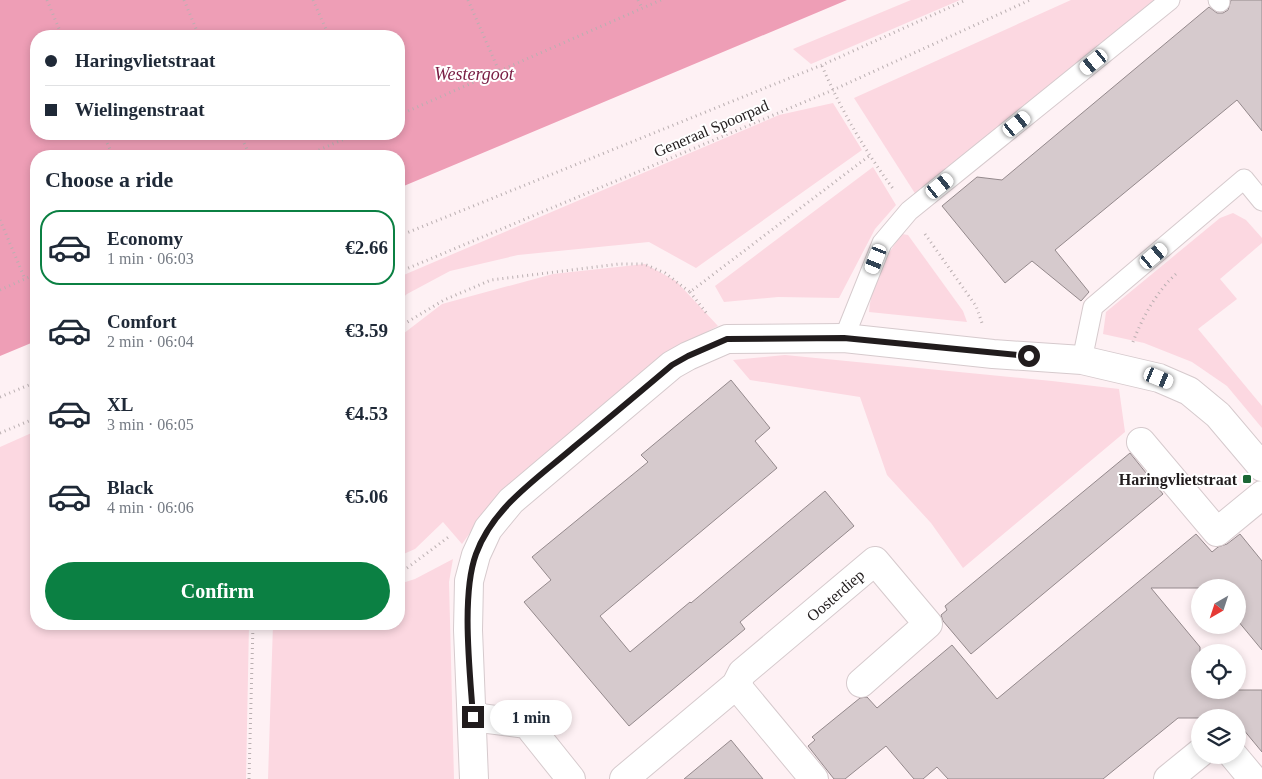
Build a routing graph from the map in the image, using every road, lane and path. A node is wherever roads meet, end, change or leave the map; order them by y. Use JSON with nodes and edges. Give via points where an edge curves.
{"nodes":[{"id":1,"x":47,"y":0,"type":"edge"},
{"id":2,"x":184,"y":0,"type":"edge"},
{"id":3,"x":313,"y":0,"type":"edge"},
{"id":4,"x":468,"y":0,"type":"edge"},
{"id":5,"x":638,"y":0,"type":"edge"},
{"id":6,"x":661,"y":0,"type":"edge"},
{"id":7,"x":966,"y":0,"type":"edge"},
{"id":8,"x":1030,"y":0,"type":"edge"},
{"id":9,"x":1170,"y":0,"type":"edge"},
{"id":10,"x":642,"y":8,"type":"junction"},
{"id":11,"x":60,"y":30,"type":"edge"},
{"id":12,"x":197,"y":30,"type":"edge"},
{"id":13,"x":326,"y":30,"type":"edge"},
{"id":14,"x":822,"y":65,"type":"junction"},
{"id":15,"x":499,"y":71,"type":"junction"},
{"id":16,"x":832,"y":90,"type":"junction"},
{"id":17,"x":405,"y":112,"type":"edge"},
{"id":18,"x":342,"y":140,"type":"edge"},
{"id":19,"x":318,"y":150,"type":"edge"},
{"id":20,"x":869,"y":156,"type":"dead end"},
{"id":21,"x":1262,"y":201,"type":"edge"},
{"id":22,"x":0,"y":220,"type":"edge"},
{"id":23,"x":405,"y":234,"type":"edge"},
{"id":24,"x":405,"y":269,"type":"edge"},
{"id":25,"x":1177,"y":273,"type":"dead end"},
{"id":26,"x":30,"y":277,"type":"edge"},
{"id":27,"x":25,"y":279,"type":"junction"},
{"id":28,"x":0,"y":290,"type":"edge"},
{"id":29,"x":405,"y":323,"type":"edge"},
{"id":30,"x":844,"y":338,"type":"junction"},
{"id":31,"x":1082,"y":360,"type":"junction"},
{"id":32,"x":1128,"y":370,"type":"junction"},
{"id":33,"x":30,"y":384,"type":"edge"},
{"id":34,"x":0,"y":397,"type":"edge"},
{"id":35,"x":30,"y":420,"type":"edge"},
{"id":36,"x":0,"y":433,"type":"edge"},
{"id":37,"x":1141,"y":442,"type":"dead end"},
{"id":38,"x":1262,"y":467,"type":"edge"},
{"id":39,"x":1262,"y":495,"type":"edge"},
{"id":40,"x":488,"y":529,"type":"junction"},
{"id":41,"x":405,"y":570,"type":"edge"},
{"id":42,"x":253,"y":630,"type":"edge"},
{"id":43,"x":861,"y":683,"type":"dead end"},
{"id":44,"x":736,"y":685,"type":"junction"},
{"id":45,"x":473,"y":717,"type":"junction"},
{"id":46,"x":1191,"y":760,"type":"edge"},
{"id":47,"x":1240,"y":764,"type":"edge"},
{"id":48,"x":249,"y":779,"type":"edge"},
{"id":49,"x":474,"y":779,"type":"edge"},
{"id":50,"x":571,"y":779,"type":"edge"},
{"id":51,"x":624,"y":779,"type":"edge"},
{"id":52,"x":814,"y":779,"type":"edge"},
{"id":53,"x":1168,"y":779,"type":"edge"},
{"id":54,"x":1253,"y":779,"type":"edge"}],
"edges":[{"from":1,"to":11,"type":"path"},
{"from":2,"to":12,"type":"path"},
{"from":3,"to":13,"type":"path"},
{"from":4,"to":15,"type":"path"},
{"from":5,"to":10,"type":"path"},
{"from":6,"to":10,"type":"path"},
{"from":7,"to":14,"type":"path"},
{"from":8,"to":16,"type":"path","name":"Generaal Spoorpad"},
{"from":9,"to":30,"type":"lane","via":[[909,211],[882,243]]},
{"from":10,"to":15,"type":"path"},
{"from":14,"to":16,"type":"path"},
{"from":14,"to":23,"type":"path"},
{"from":15,"to":17,"type":"path"},
{"from":16,"to":24,"type":"path","name":"Generaal Spoorpad"},
{"from":18,"to":19,"type":"path"},
{"from":20,"to":29,"type":"path","via":[[690,292],[665,273],[644,264],[619,264],[491,280],[444,300]]},
{"from":21,"to":31,"type":"lane","via":[[1244,179],[1093,307]]},
{"from":22,"to":27,"type":"path"},
{"from":25,"to":32,"type":"path","via":[[1153,303],[1138,331]]},
{"from":26,"to":27,"type":"path"},
{"from":27,"to":28,"type":"path"},
{"from":30,"to":31,"type":"street"},
{"from":30,"to":40,"type":"street","via":[[727,339],[688,356],[672,365],[511,501]]},
{"from":31,"to":32,"type":"street"},
{"from":32,"to":38,"type":"street","via":[[1174,384],[1204,402]]},
{"from":33,"to":34,"type":"path"},
{"from":35,"to":36,"type":"path"},
{"from":37,"to":39,"type":"street","via":[[1217,532]]},
{"from":40,"to":41,"type":"path","via":[[450,536]]},
{"from":40,"to":45,"type":"street","via":[[476,555],[470,581],[468,630]]},
{"from":42,"to":48,"type":"path"},
{"from":43,"to":44,"type":"street","name":"Oosterdiep","via":[[928,624],[875,561],[742,673]]},
{"from":44,"to":51,"type":"street","name":"Oosterdiep"},
{"from":44,"to":52,"type":"street"},
{"from":45,"to":49,"type":"street"},
{"from":45,"to":50,"type":"street","via":[[527,724]]},
{"from":46,"to":53,"type":"street"},
{"from":47,"to":54,"type":"street"}]}
